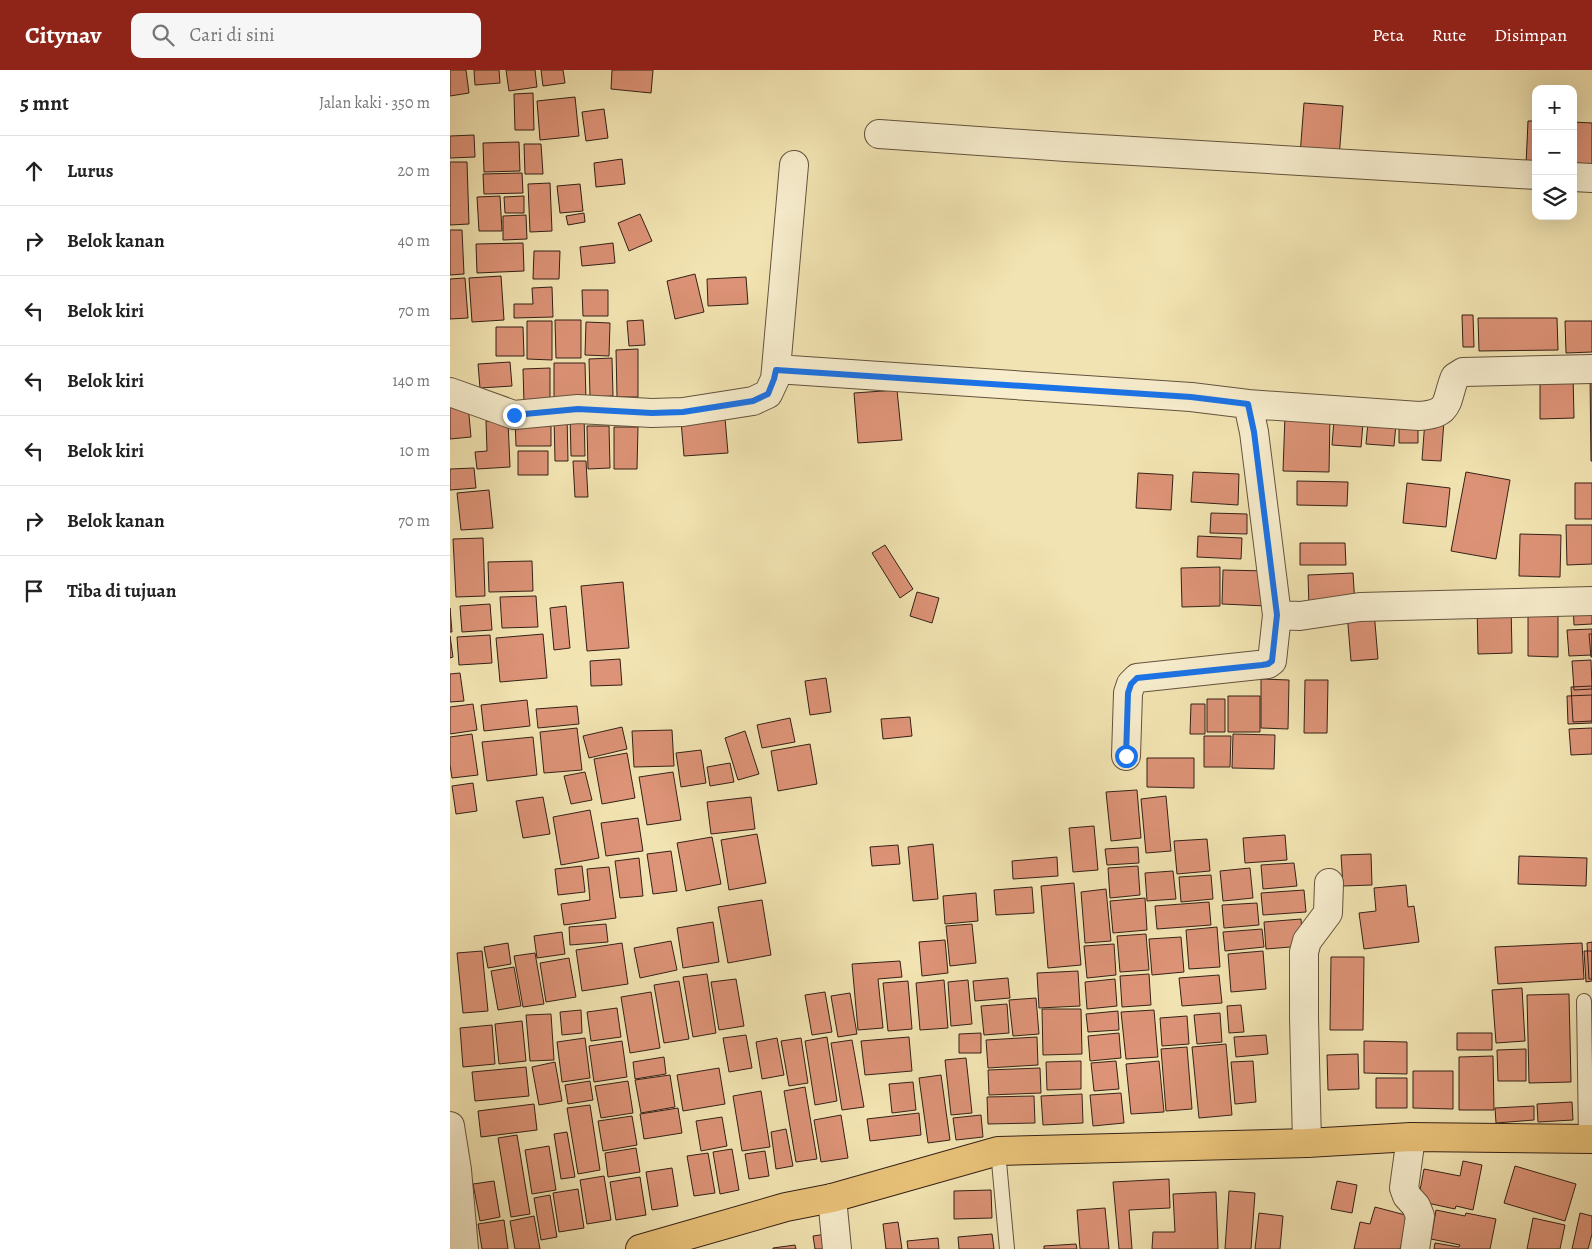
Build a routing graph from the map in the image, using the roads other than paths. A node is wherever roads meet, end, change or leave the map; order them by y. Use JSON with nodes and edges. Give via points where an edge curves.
{"nodes":[{"id":1,"x":879,"y":134,"type":"dead end"},
{"id":2,"x":794,"y":165,"type":"dead end"},
{"id":3,"x":1532,"y":175,"type":"edge"},
{"id":4,"x":1577,"y":177,"type":"edge"},
{"id":5,"x":1592,"y":178,"type":"edge"},
{"id":6,"x":1592,"y":368,"type":"edge"},
{"id":7,"x":776,"y":370,"type":"junction"},
{"id":8,"x":450,"y":392,"type":"edge"},
{"id":9,"x":1248,"y":404,"type":"junction"},
{"id":10,"x":1592,"y":601,"type":"edge"},
{"id":11,"x":1277,"y":615,"type":"junction"},
{"id":12,"x":1126,"y":756,"type":"dead end"},
{"id":13,"x":1329,"y":883,"type":"dead end"},
{"id":14,"x":1584,"y":1001,"type":"dead end"},
{"id":15,"x":450,"y":1126,"type":"edge"},
{"id":16,"x":1411,"y":1137,"type":"junction"},
{"id":17,"x":1589,"y":1139,"type":"edge"},
{"id":18,"x":1307,"y":1143,"type":"junction"},
{"id":19,"x":998,"y":1150,"type":"junction"},
{"id":20,"x":454,"y":1171,"type":"edge"},
{"id":21,"x":832,"y":1198,"type":"junction"},
{"id":22,"x":464,"y":1249,"type":"edge"},
{"id":23,"x":640,"y":1249,"type":"edge"},
{"id":24,"x":837,"y":1249,"type":"edge"},
{"id":25,"x":1007,"y":1249,"type":"edge"},
{"id":26,"x":1415,"y":1249,"type":"edge"}],
"edges":[{"from":1,"to":3,"type":"street"},
{"from":2,"to":7,"type":"street"},
{"from":4,"to":5,"type":"street"},
{"from":6,"to":9,"type":"street","via":[[1463,372],[1455,377],[1443,410],[1434,416]]},
{"from":7,"to":8,"type":"street","via":[[768,394],[753,401],[683,412],[578,409],[514,415]]},
{"from":7,"to":9,"type":"street","via":[[1181,396]]},
{"from":9,"to":11,"type":"street"},
{"from":10,"to":11,"type":"street","via":[[1360,607],[1300,616]]},
{"from":11,"to":12,"type":"street","via":[[1272,661],[1268,664],[1137,678],[1128,693]]},
{"from":13,"to":18,"type":"street","via":[[1328,914],[1307,941],[1304,952]]},
{"from":14,"to":17,"type":"lane"},
{"from":15,"to":20,"type":"street"},
{"from":16,"to":17,"type":"highway"},
{"from":16,"to":18,"type":"highway"},
{"from":16,"to":26,"type":"street","via":[[1404,1188],[1420,1216]]},
{"from":18,"to":19,"type":"highway"},
{"from":19,"to":21,"type":"highway"},
{"from":19,"to":25,"type":"lane"},
{"from":20,"to":22,"type":"street"},
{"from":21,"to":23,"type":"highway","via":[[786,1207]]},
{"from":21,"to":24,"type":"street"}]}
